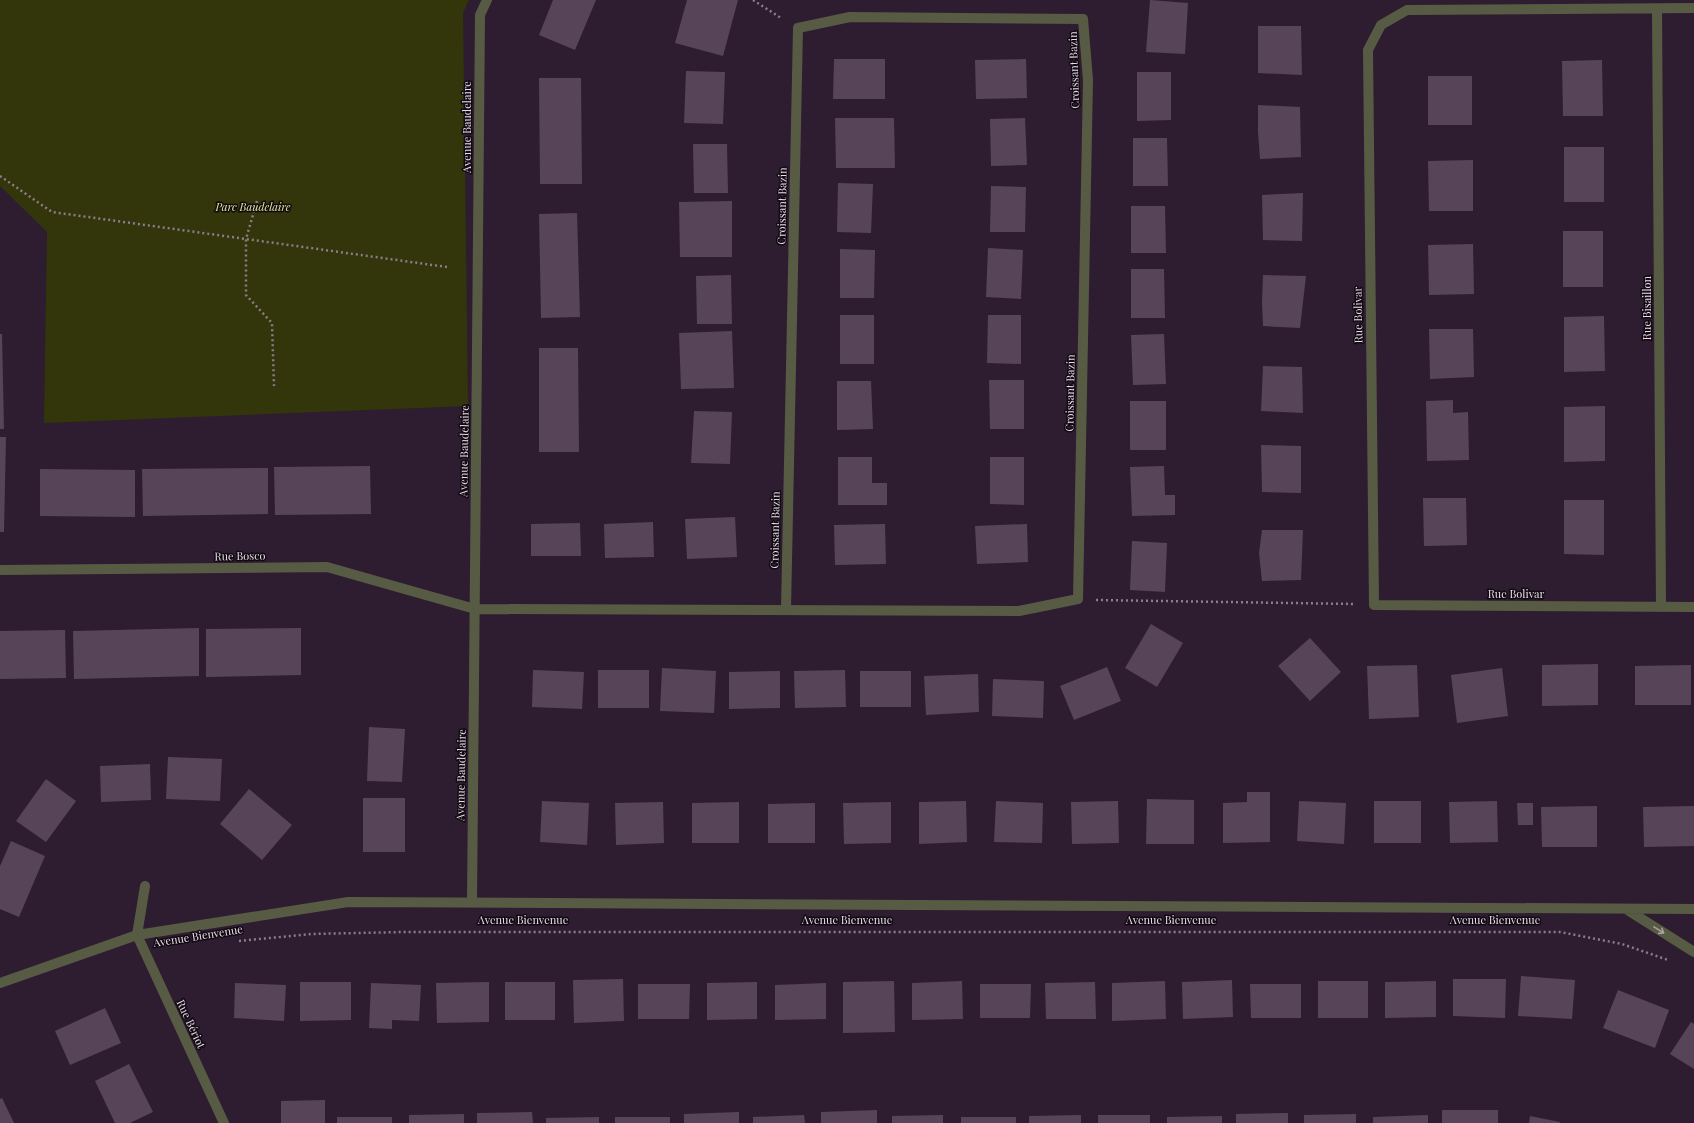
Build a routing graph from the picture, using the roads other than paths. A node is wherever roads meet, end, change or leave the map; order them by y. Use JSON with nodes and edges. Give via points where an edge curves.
{"nodes":[{"id":1,"x":487,"y":0,"type":"edge"},
{"id":2,"x":1694,"y":8,"type":"edge"},
{"id":3,"x":1657,"y":9,"type":"junction"},
{"id":4,"x":0,"y":570,"type":"edge"},
{"id":5,"x":1661,"y":607,"type":"junction"},
{"id":6,"x":1694,"y":607,"type":"edge"},
{"id":7,"x":475,"y":609,"type":"junction"},
{"id":8,"x":786,"y":609,"type":"junction"},
{"id":9,"x":145,"y":886,"type":"dead end"},
{"id":10,"x":472,"y":903,"type":"junction"},
{"id":11,"x":1694,"y":909,"type":"edge"},
{"id":12,"x":1626,"y":910,"type":"junction"},
{"id":13,"x":137,"y":935,"type":"junction"},
{"id":14,"x":1694,"y":952,"type":"edge"},
{"id":15,"x":0,"y":983,"type":"edge"},
{"id":16,"x":224,"y":1123,"type":"edge"}],
"edges":[{"from":1,"to":7,"type":"street","name":"Avenue Baudelaire","via":[[480,15]]},
{"from":2,"to":3,"type":"street","name":"Rue Bolivar"},
{"from":3,"to":5,"type":"street","name":"Rue Bisaillon"},
{"from":3,"to":5,"type":"street","name":"Rue Bolivar","via":[[1407,10],[1381,25],[1368,50],[1374,605]]},
{"from":4,"to":7,"type":"street","name":"Rue Bosco","via":[[327,567]]},
{"from":5,"to":6,"type":"street","name":"Rue Bolivar"},
{"from":7,"to":8,"type":"street"},
{"from":7,"to":10,"type":"street","name":"Avenue Baudelaire"},
{"from":8,"to":8,"type":"street","name":"Croissant Bazin","via":[[798,28],[850,17],[1083,19],[1088,80],[1078,599],[1019,611]]},
{"from":9,"to":13,"type":"street","name":"Avenue Bienvenue"},
{"from":10,"to":12,"type":"street","name":"Avenue Bienvenue"},
{"from":10,"to":13,"type":"street","name":"Avenue Bienvenue","via":[[348,902]]},
{"from":11,"to":12,"type":"street","name":"Avenue Bienvenue"},
{"from":12,"to":14,"type":"street","one_way":true},
{"from":13,"to":15,"type":"street","name":"Avenue Bienvenue"},
{"from":13,"to":16,"type":"street","name":"Rue Bériot"}]}
